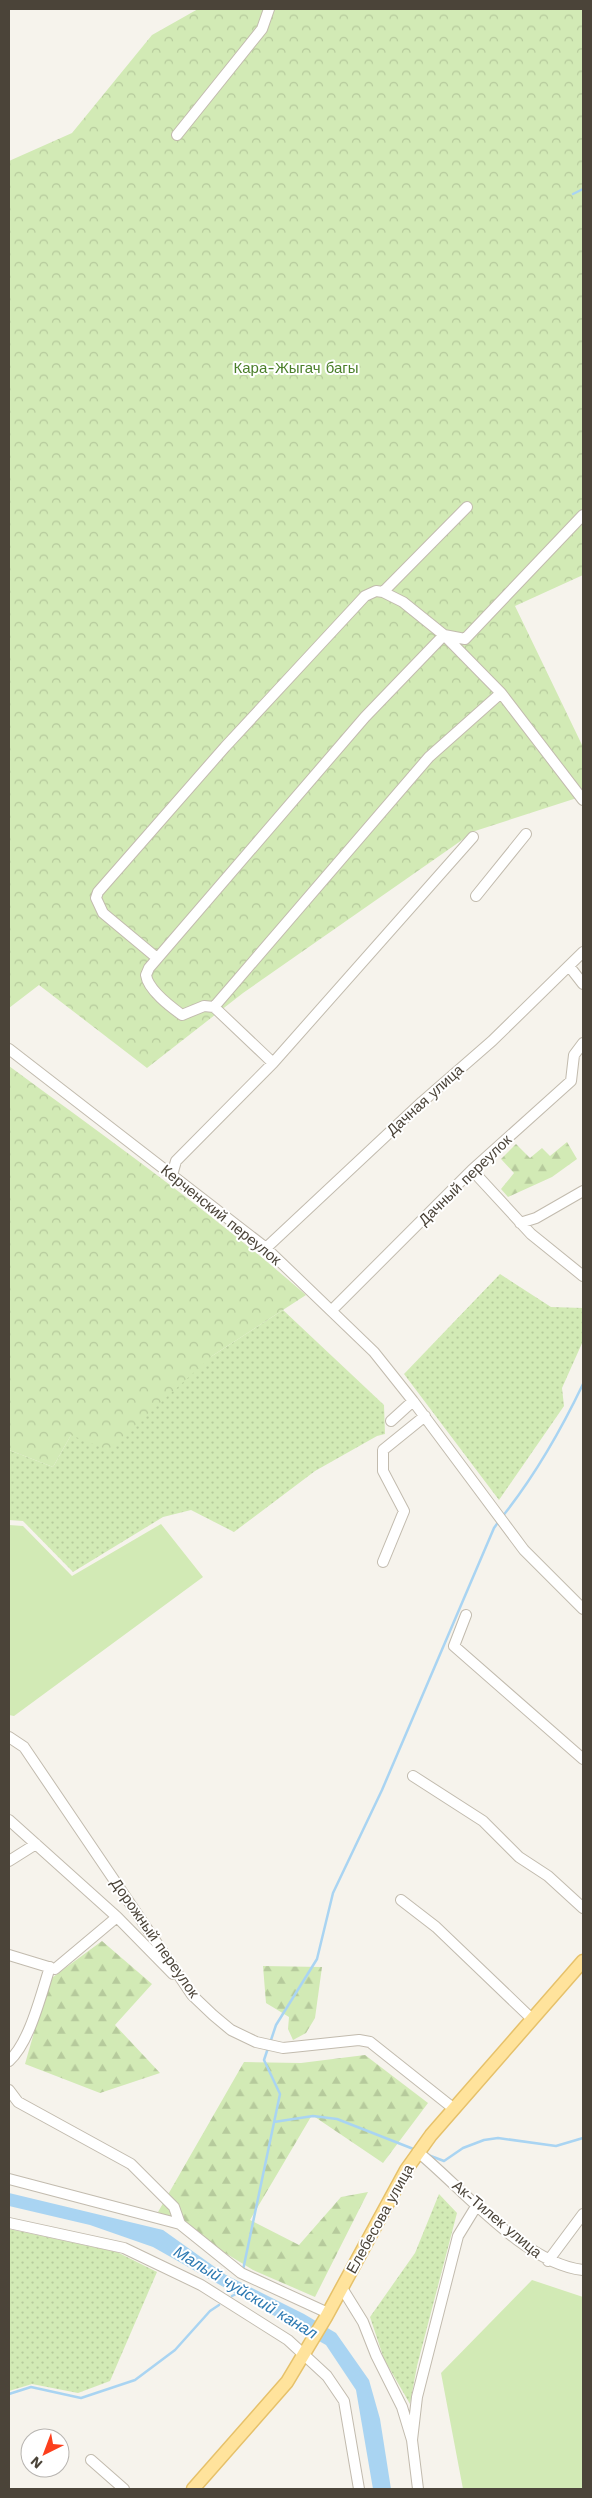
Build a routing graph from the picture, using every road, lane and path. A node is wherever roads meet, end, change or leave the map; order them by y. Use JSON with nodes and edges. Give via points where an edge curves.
{"nodes":[{"id":1,"x":269,"y":9,"type":"edge"},
{"id":2,"x":177,"y":134,"type":"dead end"},
{"id":3,"x":467,"y":507,"type":"dead end"},
{"id":4,"x":583,"y":516,"type":"edge"},
{"id":5,"x":383,"y":592,"type":"junction"},
{"id":6,"x":444,"y":635,"type":"junction"},
{"id":7,"x":501,"y":693,"type":"junction"},
{"id":8,"x":583,"y":800,"type":"edge"},
{"id":9,"x":526,"y":834,"type":"dead end"},
{"id":10,"x":473,"y":837,"type":"dead end"},
{"id":11,"x":476,"y":896,"type":"dead end"},
{"id":12,"x":583,"y":952,"type":"edge"},
{"id":13,"x":157,"y":958,"type":"junction"},
{"id":14,"x":569,"y":966,"type":"junction"},
{"id":15,"x":583,"y":984,"type":"edge"},
{"id":16,"x":214,"y":1007,"type":"junction"},
{"id":17,"x":583,"y":1043,"type":"edge"},
{"id":18,"x":9,"y":1049,"type":"edge"},
{"id":19,"x":273,"y":1063,"type":"junction"},
{"id":20,"x":472,"y":1170,"type":"junction"},
{"id":21,"x":172,"y":1175,"type":"junction"},
{"id":22,"x":583,"y":1191,"type":"edge"},
{"id":23,"x":520,"y":1222,"type":"junction"},
{"id":24,"x":266,"y":1248,"type":"junction"},
{"id":25,"x":583,"y":1276,"type":"edge"},
{"id":26,"x":332,"y":1310,"type":"junction"},
{"id":27,"x":413,"y":1401,"type":"junction"},
{"id":28,"x":425,"y":1416,"type":"junction"},
{"id":29,"x":391,"y":1421,"type":"dead end"},
{"id":30,"x":383,"y":1562,"type":"dead end"},
{"id":31,"x":583,"y":1609,"type":"edge"},
{"id":32,"x":466,"y":1615,"type":"dead end"},
{"id":33,"x":9,"y":1737,"type":"edge"},
{"id":34,"x":583,"y":1759,"type":"edge"},
{"id":35,"x":413,"y":1776,"type":"dead end"},
{"id":36,"x":9,"y":1820,"type":"edge"},
{"id":37,"x":36,"y":1844,"type":"junction"},
{"id":38,"x":9,"y":1860,"type":"edge"},
{"id":39,"x":401,"y":1900,"type":"dead end"},
{"id":40,"x":583,"y":1908,"type":"edge"},
{"id":41,"x":117,"y":1917,"type":"junction"},
{"id":42,"x":9,"y":1955,"type":"edge"},
{"id":43,"x":583,"y":1961,"type":"edge"},
{"id":44,"x":50,"y":1967,"type":"junction"},
{"id":45,"x":192,"y":1995,"type":"junction"},
{"id":46,"x":532,"y":2019,"type":"junction"},
{"id":47,"x":9,"y":2060,"type":"edge"},
{"id":48,"x":9,"y":2090,"type":"edge"},
{"id":49,"x":453,"y":2108,"type":"junction"},
{"id":50,"x":418,"y":2152,"type":"junction"},
{"id":51,"x":9,"y":2179,"type":"edge"},
{"id":52,"x":477,"y":2205,"type":"junction"},
{"id":53,"x":583,"y":2214,"type":"edge"},
{"id":54,"x":9,"y":2222,"type":"edge"},
{"id":55,"x":180,"y":2224,"type":"junction"},
{"id":56,"x":548,"y":2261,"type":"junction"},
{"id":57,"x":583,"y":2270,"type":"edge"},
{"id":58,"x":342,"y":2288,"type":"junction"},
{"id":59,"x":327,"y":2315,"type":"junction"},
{"id":60,"x":306,"y":2353,"type":"junction"},
{"id":61,"x":412,"y":2440,"type":"junction"},
{"id":62,"x":91,"y":2460,"type":"dead end"},
{"id":63,"x":124,"y":2489,"type":"edge"},
{"id":64,"x":193,"y":2489,"type":"edge"},
{"id":65,"x":359,"y":2489,"type":"edge"},
{"id":66,"x":418,"y":2489,"type":"edge"}],
"edges":[{"from":1,"to":2,"type":"street","via":[[262,29]]},
{"from":3,"to":5,"type":"street"},
{"from":4,"to":6,"type":"street","via":[[465,639]]},
{"from":5,"to":6,"type":"street","via":[[403,602]]},
{"from":5,"to":13,"type":"street","via":[[365,596],[225,747],[97,895],[103,913]]},
{"from":6,"to":7,"type":"street"},
{"from":6,"to":13,"type":"street","via":[[364,717]]},
{"from":7,"to":8,"type":"street"},
{"from":7,"to":16,"type":"street","via":[[429,757]]},
{"from":9,"to":11,"type":"street"},
{"from":10,"to":19,"type":"street"},
{"from":12,"to":14,"type":"street","name":"Дачная улица"},
{"from":13,"to":16,"type":"street","via":[[146,977],[167,1003],[185,1015],[204,1006]]},
{"from":14,"to":15,"type":"street"},
{"from":14,"to":24,"type":"street","name":"Дачная улица"},
{"from":16,"to":19,"type":"street"},
{"from":17,"to":20,"type":"street","name":"Дачный переулок","via":[[574,1055],[571,1081]]},
{"from":18,"to":21,"type":"street","name":"Керченский переулок"},
{"from":19,"to":21,"type":"street","via":[[176,1161]]},
{"from":20,"to":23,"type":"street"},
{"from":20,"to":26,"type":"street","name":"Дачный переулок"},
{"from":21,"to":24,"type":"street","name":"Керченский переулок"},
{"from":22,"to":23,"type":"street","via":[[536,1218]]},
{"from":23,"to":25,"type":"street"},
{"from":24,"to":26,"type":"street","name":"Керченский переулок"},
{"from":26,"to":27,"type":"street","name":"Керченский переулок","via":[[374,1352]]},
{"from":27,"to":28,"type":"street","name":"Керченский переулок"},
{"from":27,"to":29,"type":"street"},
{"from":28,"to":30,"type":"street","via":[[383,1450],[383,1471],[404,1511]]},
{"from":28,"to":31,"type":"street","name":"Керченский переулок","via":[[524,1550]]},
{"from":32,"to":34,"type":"street","via":[[454,1646]]},
{"from":33,"to":45,"type":"street","name":"Дорожный переулок","via":[[24,1747]]},
{"from":35,"to":40,"type":"street","via":[[483,1821],[520,1857],[548,1876]]},
{"from":36,"to":37,"type":"street"},
{"from":37,"to":38,"type":"street"},
{"from":37,"to":41,"type":"street"},
{"from":39,"to":46,"type":"street","via":[[436,1927]]},
{"from":41,"to":44,"type":"street","via":[[55,1969]]},
{"from":41,"to":45,"type":"street"},
{"from":42,"to":44,"type":"street"},
{"from":43,"to":46,"type":"main road","name":"Елебесова улица"},
{"from":44,"to":47,"type":"street","via":[[31,2022],[16,2054]]},
{"from":45,"to":49,"type":"street","name":"Дорожный переулок","via":[[231,2030],[256,2042],[283,2048],[359,2040],[370,2042]]},
{"from":46,"to":49,"type":"main road","name":"Елебесова улица"},
{"from":48,"to":55,"type":"street","via":[[18,2102],[131,2164],[174,2207]]},
{"from":49,"to":50,"type":"main road","name":"Елебесова улица"},
{"from":50,"to":52,"type":"street","name":"Ак-Тилек улица"},
{"from":50,"to":58,"type":"main road","name":"Елебесова улица"},
{"from":51,"to":55,"type":"street"},
{"from":52,"to":56,"type":"street","name":"Ак-Тилек улица"},
{"from":52,"to":61,"type":"street","via":[[458,2236],[417,2398]]},
{"from":53,"to":56,"type":"street"},
{"from":54,"to":60,"type":"street","via":[[124,2248],[201,2285]]},
{"from":55,"to":59,"type":"street","via":[[241,2273]]},
{"from":56,"to":57,"type":"street","name":"Ак-Тилек улица"},
{"from":58,"to":59,"type":"main road","name":"Елебесова улица"},
{"from":58,"to":61,"type":"street","via":[[363,2322],[402,2407]]},
{"from":59,"to":60,"type":"main road","name":"Елебесова улица"},
{"from":60,"to":64,"type":"main road","name":"Елебесова улица","via":[[286,2382]]},
{"from":60,"to":65,"type":"street","via":[[344,2401]]},
{"from":61,"to":66,"type":"street"},
{"from":62,"to":63,"type":"street"}]}
